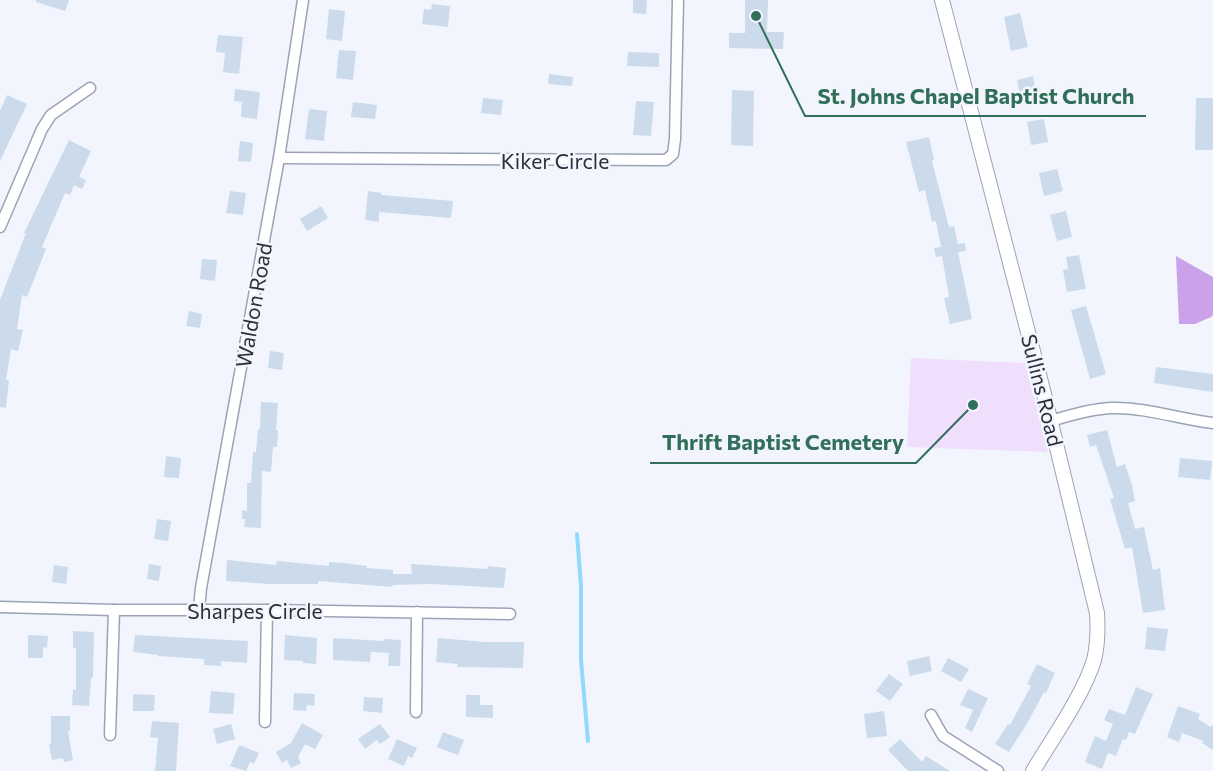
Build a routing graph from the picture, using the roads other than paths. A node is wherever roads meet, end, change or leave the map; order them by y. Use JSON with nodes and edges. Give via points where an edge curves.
{"nodes":[{"id":1,"x":303,"y":0,"type":"edge"},
{"id":2,"x":678,"y":0,"type":"edge"},
{"id":3,"x":942,"y":0,"type":"edge"},
{"id":4,"x":90,"y":88,"type":"dead end"},
{"id":5,"x":279,"y":158,"type":"junction"},
{"id":6,"x":0,"y":227,"type":"edge"},
{"id":7,"x":1051,"y":420,"type":"junction"},
{"id":8,"x":1213,"y":423,"type":"edge"},
{"id":9,"x":0,"y":607,"type":"edge"},
{"id":10,"x":200,"y":609,"type":"junction"},
{"id":11,"x":114,"y":610,"type":"junction"},
{"id":12,"x":267,"y":610,"type":"junction"},
{"id":13,"x":417,"y":612,"type":"junction"},
{"id":14,"x":510,"y":614,"type":"dead end"},
{"id":15,"x":416,"y":712,"type":"dead end"},
{"id":16,"x":931,"y":715,"type":"dead end"},
{"id":17,"x":265,"y":722,"type":"dead end"},
{"id":18,"x":110,"y":735,"type":"dead end"},
{"id":19,"x":998,"y":771,"type":"edge"},
{"id":20,"x":1033,"y":771,"type":"edge"}],
"edges":[{"from":1,"to":5,"type":"street","name":"Waldon Road"},
{"from":2,"to":5,"type":"street","name":"Kiker Circle","via":[[675,139],[673,154],[666,160]]},
{"from":3,"to":7,"type":"street","name":"Sullins Road"},
{"from":4,"to":6,"type":"street","via":[[51,115]]},
{"from":5,"to":10,"type":"street","name":"Waldon Road"},
{"from":7,"to":8,"type":"street","via":[[1113,408]]},
{"from":7,"to":20,"type":"street","name":"Sullins Road","via":[[1094,594],[1098,634],[1084,686]]},
{"from":9,"to":11,"type":"street","name":"Sharpes Circle"},
{"from":10,"to":11,"type":"street","name":"Sharpes Circle"},
{"from":10,"to":12,"type":"street","name":"Sharpes Circle"},
{"from":11,"to":18,"type":"street"},
{"from":12,"to":13,"type":"street","name":"Sharpes Circle"},
{"from":12,"to":17,"type":"street"},
{"from":13,"to":14,"type":"street","name":"Sharpes Circle"},
{"from":13,"to":15,"type":"street"},
{"from":16,"to":19,"type":"street","via":[[943,736]]}]}
